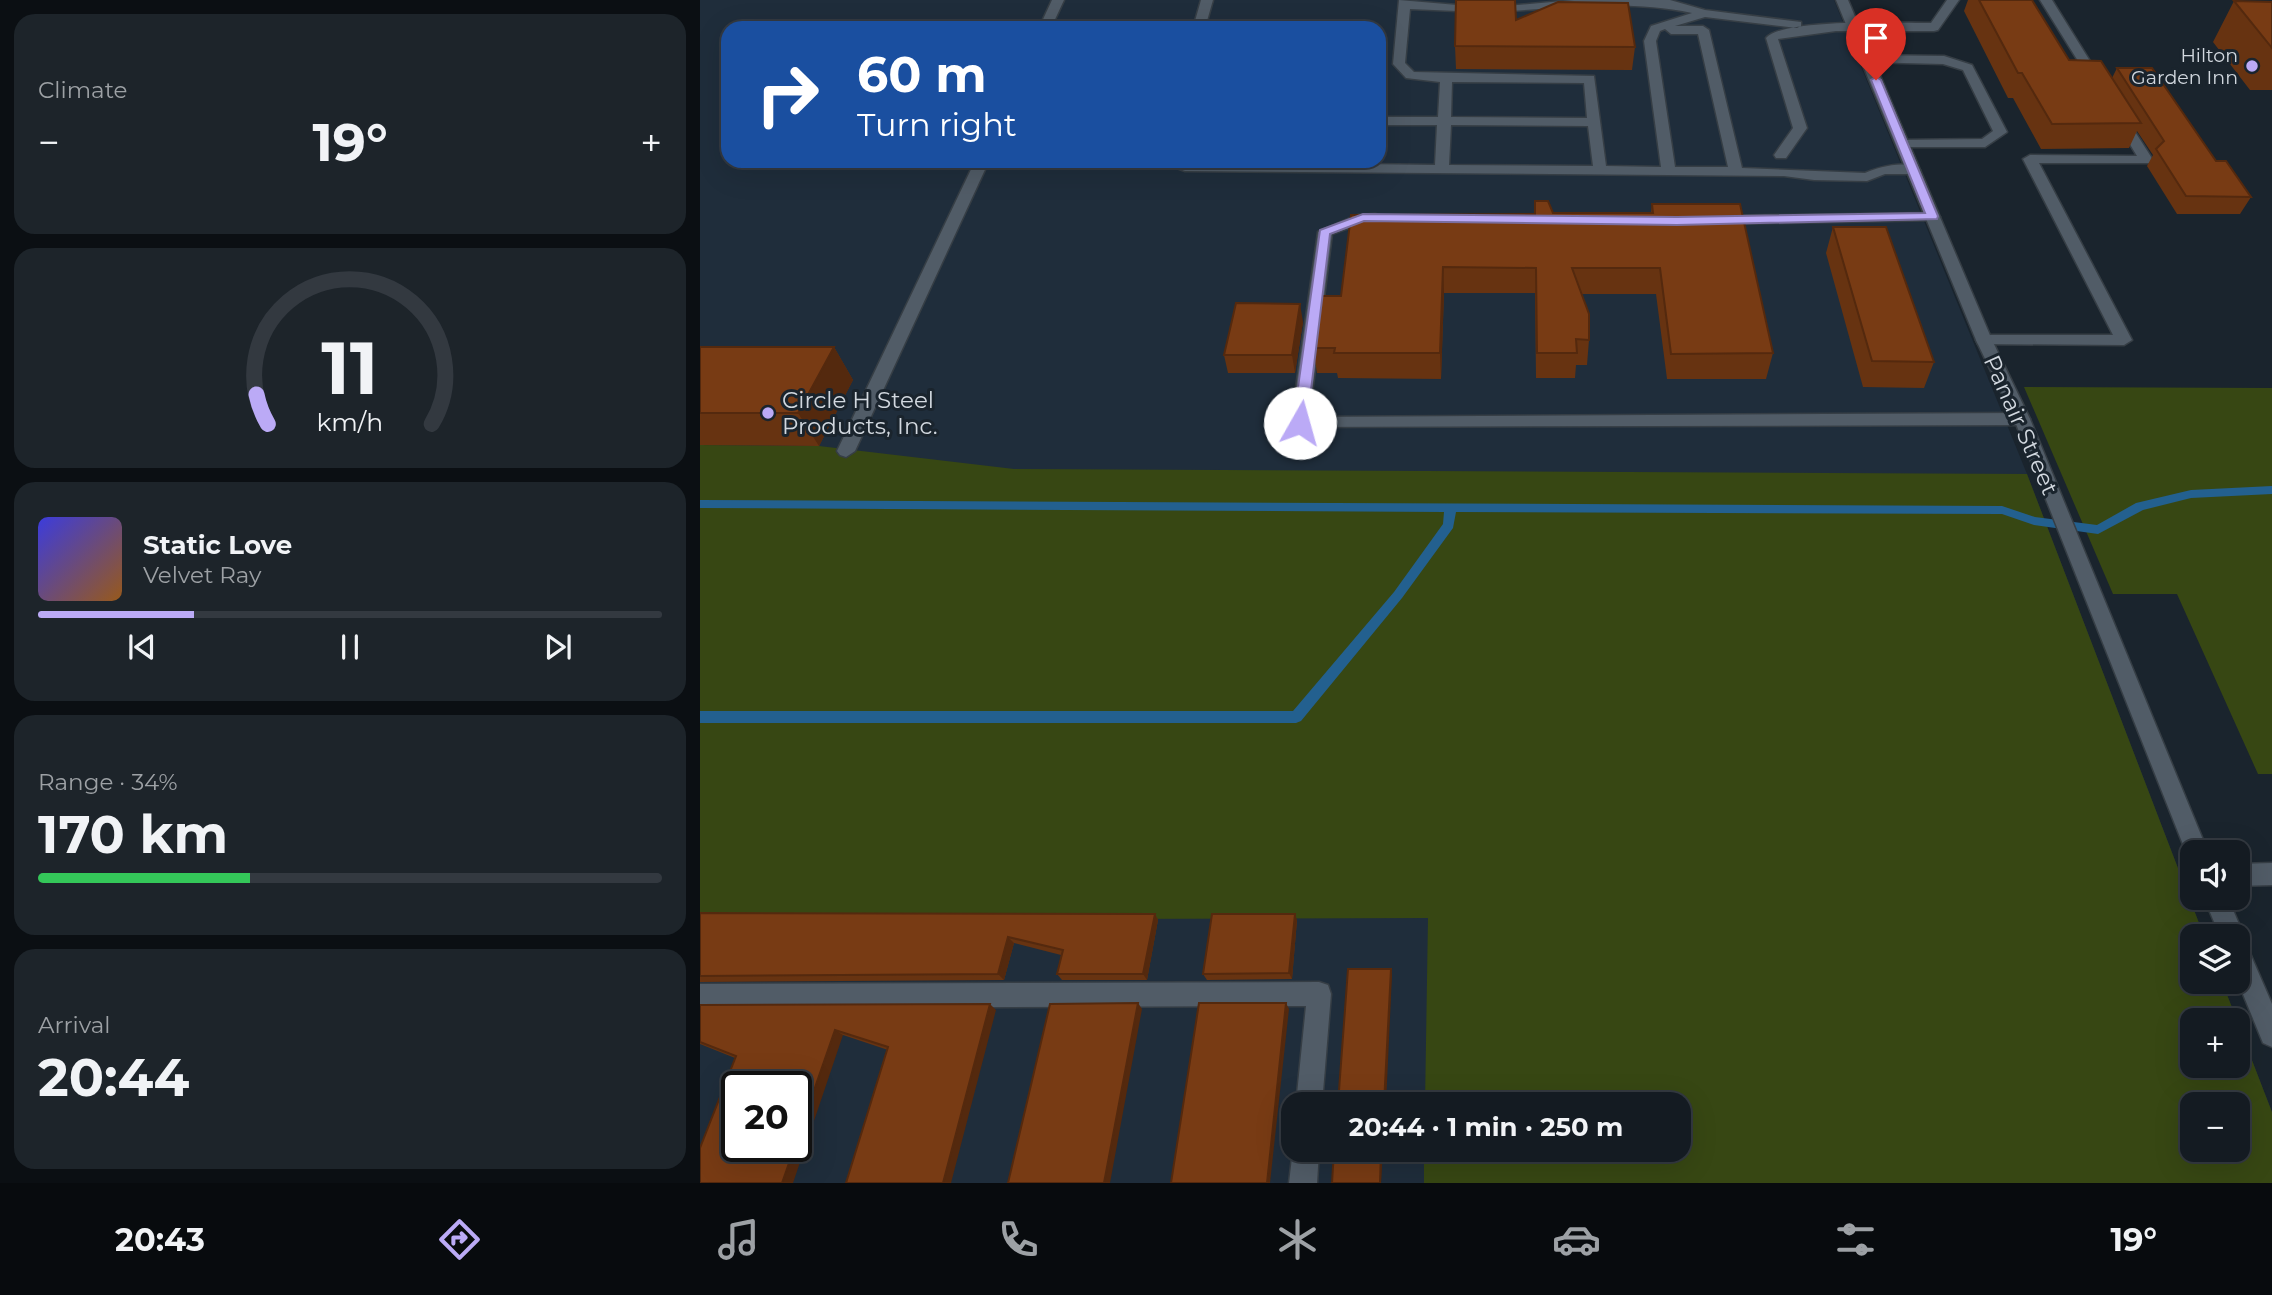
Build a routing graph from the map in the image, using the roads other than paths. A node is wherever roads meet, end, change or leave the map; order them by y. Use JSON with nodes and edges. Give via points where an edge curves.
{"nodes":[{"id":1,"x":1058,"y":0,"type":"edge"},
{"id":2,"x":1208,"y":0,"type":"edge"},
{"id":3,"x":1437,"y":0,"type":"edge"},
{"id":4,"x":1621,"y":0,"type":"edge"},
{"id":5,"x":1628,"y":0,"type":"edge"},
{"id":6,"x":1842,"y":0,"type":"edge"},
{"id":7,"x":1953,"y":0,"type":"edge"},
{"id":8,"x":2046,"y":0,"type":"edge"},
{"id":9,"x":1405,"y":2,"type":"edge"},
{"id":10,"x":1421,"y":4,"type":"junction"},
{"id":11,"x":1457,"y":8,"type":"edge"},
{"id":12,"x":1511,"y":8,"type":"edge"},
{"id":13,"x":1704,"y":13,"type":"junction"},
{"id":14,"x":1048,"y":21,"type":"edge"},
{"id":15,"x":1201,"y":21,"type":"edge"},
{"id":16,"x":1836,"y":27,"type":"junction"},
{"id":17,"x":1854,"y":27,"type":"junction"},
{"id":18,"x":1655,"y":29,"type":"junction"},
{"id":19,"x":1867,"y":59,"type":"junction"},
{"id":20,"x":1446,"y":78,"type":"junction"},
{"id":21,"x":1386,"y":121,"type":"edge"},
{"id":22,"x":1444,"y":121,"type":"junction"},
{"id":23,"x":1594,"y":122,"type":"junction"},
{"id":24,"x":1902,"y":144,"type":"junction"},
{"id":25,"x":1778,"y":165,"type":"junction"},
{"id":26,"x":979,"y":168,"type":"edge"},
{"id":27,"x":1271,"y":168,"type":"edge"},
{"id":28,"x":1443,"y":170,"type":"junction"},
{"id":29,"x":1913,"y":170,"type":"junction"},
{"id":30,"x":1600,"y":171,"type":"junction"},
{"id":31,"x":1670,"y":172,"type":"junction"},
{"id":32,"x":1735,"y":172,"type":"junction"},
{"id":33,"x":1933,"y":216,"type":"junction"},
{"id":34,"x":1390,"y":218,"type":"edge"},
{"id":35,"x":1704,"y":220,"type":"edge"},
{"id":36,"x":1983,"y":340,"type":"junction"},
{"id":37,"x":2025,"y":427,"type":"junction"},
{"id":38,"x":846,"y":451,"type":"dead end"},
{"id":39,"x":2192,"y":840,"type":"edge"},
{"id":40,"x":2272,"y":874,"type":"edge"},
{"id":41,"x":2250,"y":875,"type":"edge"},
{"id":42,"x":2250,"y":981,"type":"edge"},
{"id":43,"x":700,"y":996,"type":"edge"},
{"id":44,"x":2272,"y":1034,"type":"edge"},
{"id":45,"x":1310,"y":1092,"type":"edge"},
{"id":46,"x":1305,"y":1162,"type":"edge"},
{"id":47,"x":1303,"y":1183,"type":"edge"}],
"edges":[{"from":1,"to":14,"type":"street"},
{"from":2,"to":15,"type":"street"},
{"from":3,"to":10,"type":"street"},
{"from":4,"to":12,"type":"street"},
{"from":5,"to":13,"type":"street","via":[[1664,2]]},
{"from":6,"to":17,"type":"street","name":"Panair Street"},
{"from":7,"to":17,"type":"street","via":[[1934,27]]},
{"from":8,"to":36,"type":"street","via":[[2146,160],[2030,159],[2124,340]]},
{"from":9,"to":10,"type":"street"},
{"from":9,"to":20,"type":"street","via":[[1399,64],[1410,75]]},
{"from":10,"to":11,"type":"street"},
{"from":13,"to":16,"type":"street"},
{"from":13,"to":18,"type":"street"},
{"from":16,"to":17,"type":"street"},
{"from":16,"to":25,"type":"street","via":[[1786,31],[1772,38],[1801,128]]},
{"from":17,"to":19,"type":"street","name":"Panair Street"},
{"from":18,"to":31,"type":"street","via":[[1650,41]]},
{"from":18,"to":32,"type":"street","via":[[1703,30]]},
{"from":19,"to":24,"type":"street","name":"Panair Street"},
{"from":19,"to":24,"type":"street","via":[[1944,60],[1968,68],[2000,132],[1985,143]]},
{"from":20,"to":22,"type":"street"},
{"from":20,"to":23,"type":"street","via":[[1590,79]]},
{"from":21,"to":22,"type":"street"},
{"from":22,"to":23,"type":"street"},
{"from":22,"to":28,"type":"street"},
{"from":23,"to":30,"type":"street"},
{"from":24,"to":29,"type":"street","name":"Panair Street"},
{"from":25,"to":29,"type":"street","via":[[1814,176],[1867,177],[1883,170]]},
{"from":25,"to":32,"type":"street"},
{"from":26,"to":38,"type":"street"},
{"from":27,"to":28,"type":"street"},
{"from":28,"to":30,"type":"street"},
{"from":29,"to":33,"type":"street","name":"Panair Street"},
{"from":30,"to":31,"type":"street"},
{"from":31,"to":32,"type":"street"},
{"from":33,"to":35,"type":"street"},
{"from":33,"to":36,"type":"street","name":"Panair Street"},
{"from":34,"to":37,"type":"street","via":[[1363,218],[1325,232],[1300,423]]},
{"from":36,"to":37,"type":"street","name":"Panair Street"},
{"from":37,"to":39,"type":"street","name":"Panair Street"},
{"from":40,"to":41,"type":"street"},
{"from":42,"to":44,"type":"street"},
{"from":43,"to":45,"type":"street","via":[[1318,994]]},
{"from":46,"to":47,"type":"street"}]}
